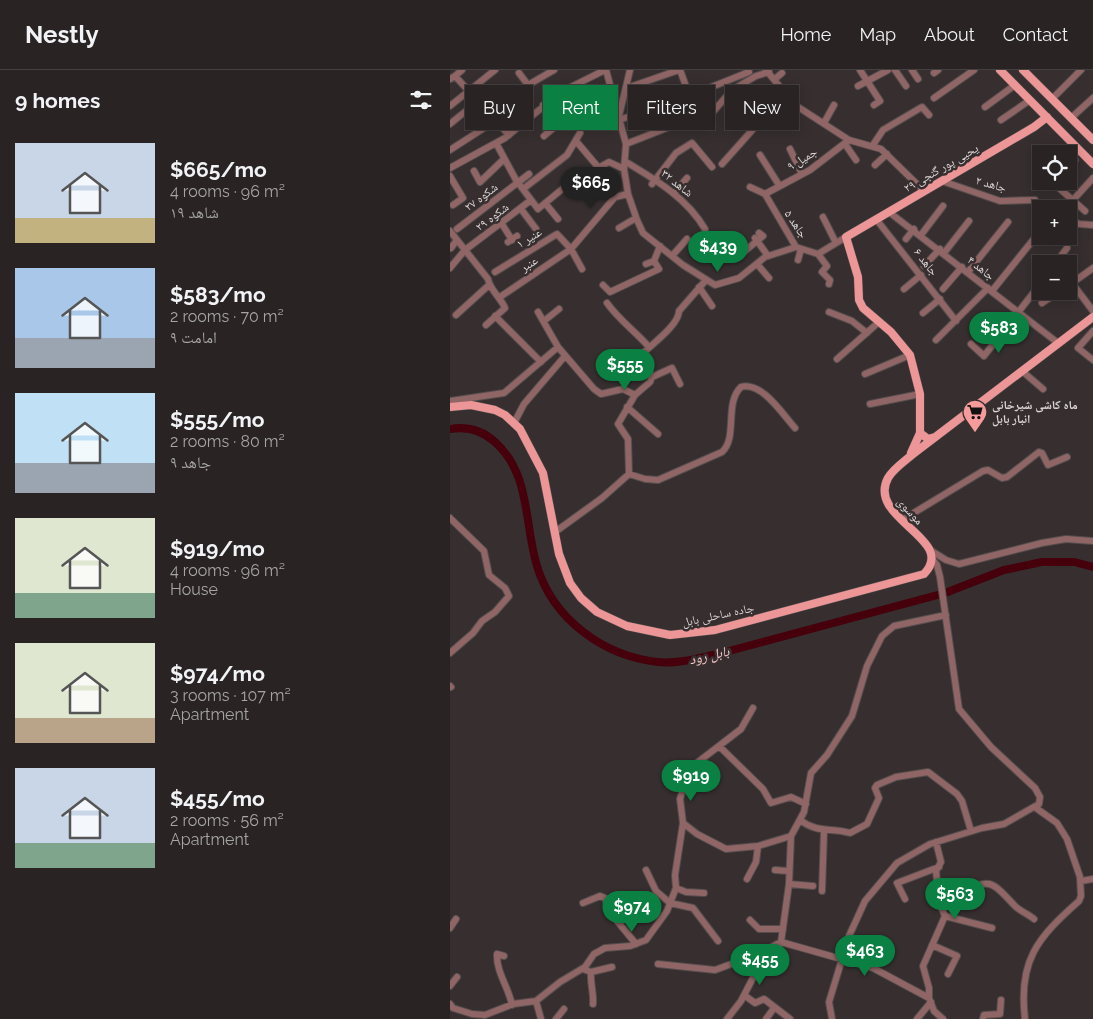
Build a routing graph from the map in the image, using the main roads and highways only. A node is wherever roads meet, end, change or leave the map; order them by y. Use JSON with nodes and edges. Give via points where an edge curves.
{"nodes":[{"id":1,"x":1000,"y":70,"type":"edge"},
{"id":2,"x":1023,"y":70,"type":"edge"},
{"id":3,"x":1047,"y":117,"type":"junction"},
{"id":4,"x":1093,"y":140,"type":"edge"},
{"id":5,"x":1093,"y":164,"type":"edge"},
{"id":6,"x":1093,"y":317,"type":"edge"},
{"id":7,"x":450,"y":407,"type":"edge"},
{"id":8,"x":920,"y":432,"type":"junction"},
{"id":9,"x":935,"y":437,"type":"junction"},
{"id":10,"x":903,"y":463,"type":"junction"},
{"id":11,"x":932,"y":558,"type":"joint"}],
"edges":[{"from":1,"to":3,"type":"main road"},
{"from":2,"to":4,"type":"main road"},
{"from":3,"to":5,"type":"main road"},
{"from":3,"to":8,"type":"main road","name":"یحیی پور گنجی ۲۹","via":[[1034,128],[846,236],[863,308],[891,332],[910,355],[920,394]]},
{"from":6,"to":9,"type":"main road","name":"موسوی"},
{"from":7,"to":11,"type":"main road","name":"جاده ساحلی بابل","via":[[471,405],[495,410],[520,428],[543,473],[563,570],[581,598],[612,620],[655,634],[714,630],[919,577],[928,569]]},
{"from":8,"to":9,"type":"main road","via":[[928,438]]},
{"from":8,"to":10,"type":"main road","via":[[916,445]]},
{"from":9,"to":10,"type":"main road","name":"موسوی"},
{"from":10,"to":11,"type":"main road","name":"موسوی","via":[[888,478],[885,491],[890,507],[930,550]]}]}
